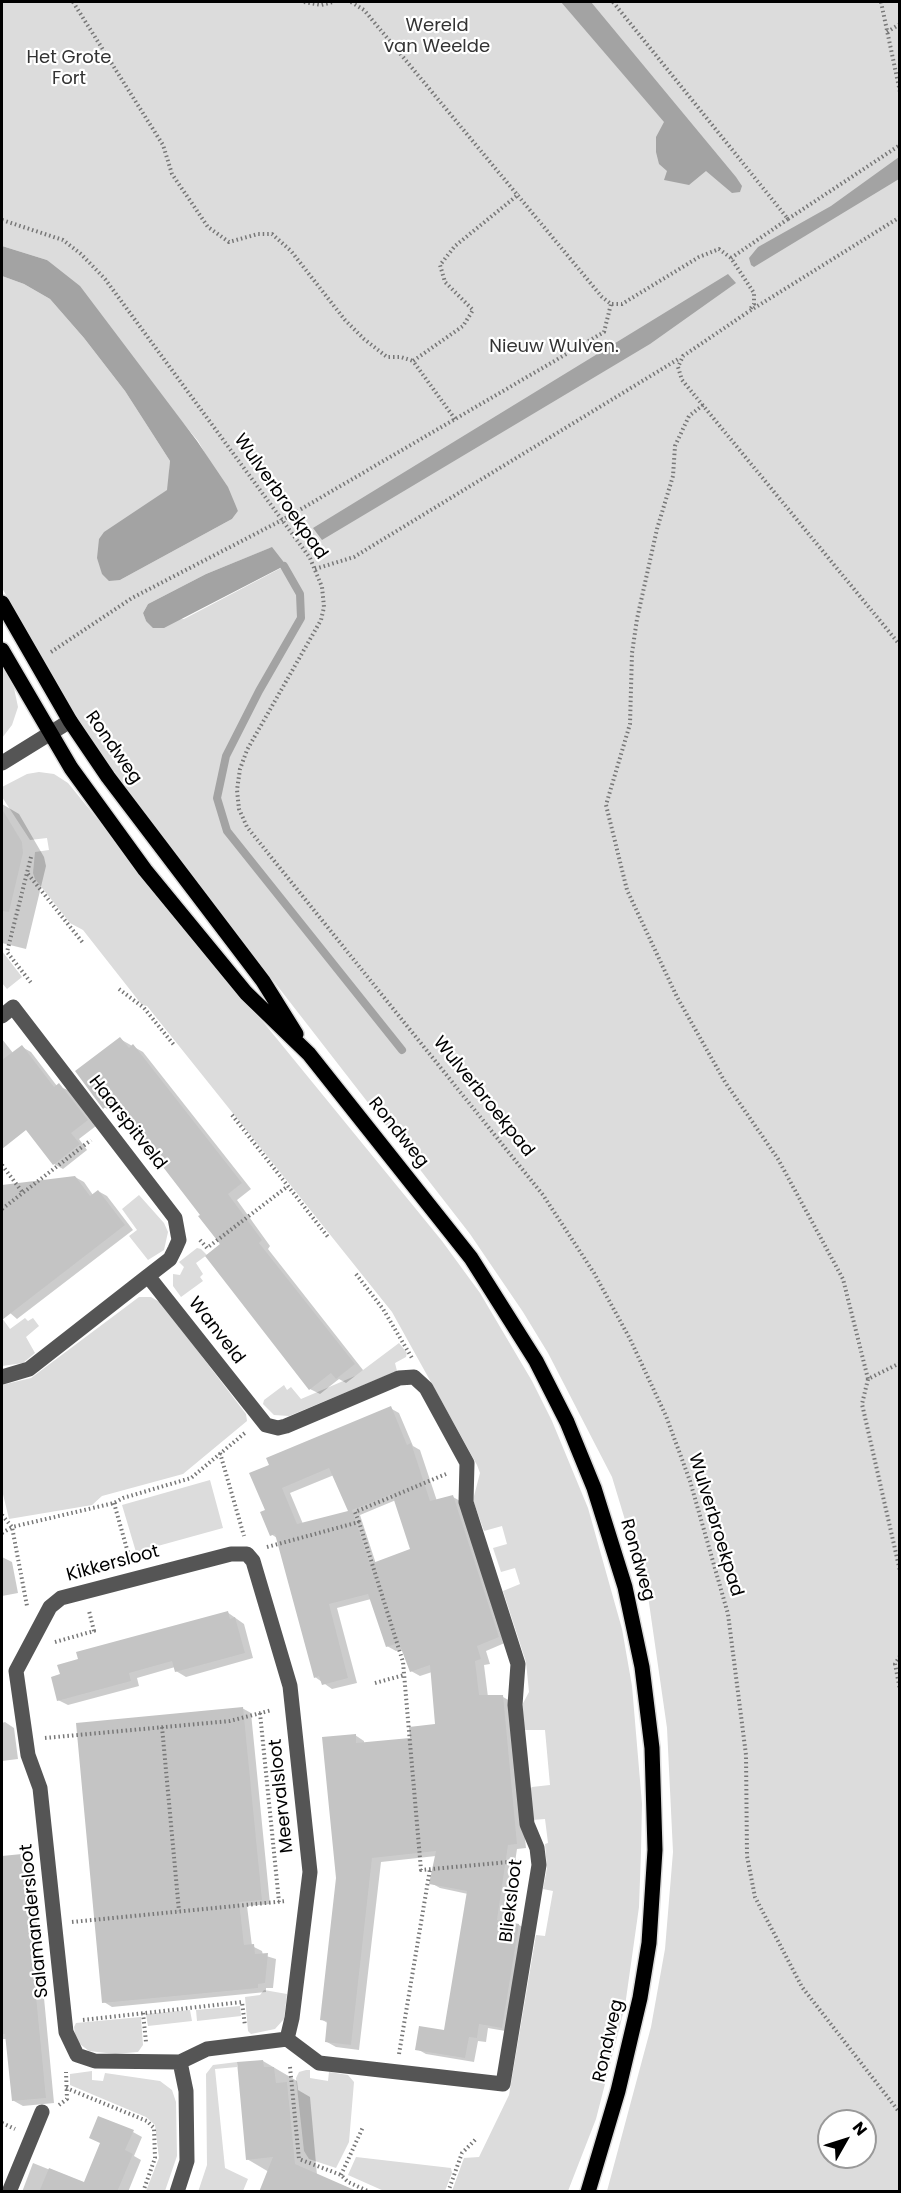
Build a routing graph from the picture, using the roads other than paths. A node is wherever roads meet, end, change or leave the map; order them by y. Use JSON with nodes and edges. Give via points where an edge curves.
{"nodes":[{"id":1,"x":2,"y":603,"type":"edge"},
{"id":2,"x":2,"y":650,"type":"edge"},
{"id":3,"x":70,"y":721,"type":"junction"},
{"id":4,"x":49,"y":734,"type":"junction"},
{"id":5,"x":2,"y":763,"type":"edge"},
{"id":6,"x":2,"y":1016,"type":"edge"},
{"id":7,"x":309,"y":1054,"type":"junction"},
{"id":8,"x":148,"y":1276,"type":"junction"},
{"id":9,"x":2,"y":1377,"type":"edge"},
{"id":10,"x":414,"y":1377,"type":"joint"},
{"id":11,"x":247,"y":1554,"type":"joint"},
{"id":12,"x":9,"y":1681,"type":"edge"},
{"id":13,"x":287,"y":2039,"type":"junction"},
{"id":14,"x":180,"y":2062,"type":"junction"},
{"id":15,"x":42,"y":2112,"type":"road end"},
{"id":16,"x":597,"y":2158,"type":"junction"},
{"id":17,"x":9,"y":2192,"type":"edge"},
{"id":18,"x":177,"y":2192,"type":"edge"},
{"id":19,"x":580,"y":2192,"type":"edge"},
{"id":20,"x":588,"y":2192,"type":"edge"}],
"edges":[{"from":1,"to":3,"type":"main road","name":"Rondweg"},
{"from":2,"to":4,"type":"main road","name":"Rondweg"},
{"from":3,"to":4,"type":"street"},
{"from":3,"to":7,"type":"main road","name":"Rondweg","via":[[130,808],[263,981]]},
{"from":4,"to":5,"type":"street"},
{"from":4,"to":7,"type":"main road","name":"Rondweg","via":[[107,820],[190,926],[246,993]]},
{"from":6,"to":8,"type":"street","name":"Haarspitveld","via":[[13,1007],[175,1218],[179,1240],[170,1259]]},
{"from":7,"to":16,"type":"main road","name":"Rondweg","via":[[443,1220],[521,1334],[581,1453],[625,1587],[642,1667],[651,1738],[655,1799],[652,1901],[635,2021]]},
{"from":8,"to":9,"type":"street","via":[[29,1369]]},
{"from":8,"to":10,"type":"street","name":"Wanveld","via":[[260,1420],[272,1428],[286,1426],[399,1378]]},
{"from":10,"to":13,"type":"street","name":"Blieksloot","via":[[426,1388],[467,1466],[466,1502],[518,1664],[514,1705],[527,1824],[538,1859],[503,2084],[319,2063]]},
{"from":11,"to":12,"type":"street","name":"Kikkersloot","via":[[231,1554],[56,1601]]},
{"from":11,"to":13,"type":"street","name":"Meervalsloot","via":[[257,1569],[290,1686],[310,1872]]},
{"from":12,"to":14,"type":"street","name":"Salamandersloot","via":[[40,1788],[70,2044],[77,2055],[95,2061]]},
{"from":13,"to":14,"type":"street","via":[[207,2049]]},
{"from":14,"to":18,"type":"street","via":[[186,2091],[187,2161]]},
{"from":15,"to":17,"type":"street"},
{"from":16,"to":19,"type":"main road","name":"Rondweg"},
{"from":16,"to":20,"type":"main road","name":"Rondweg"}]}
